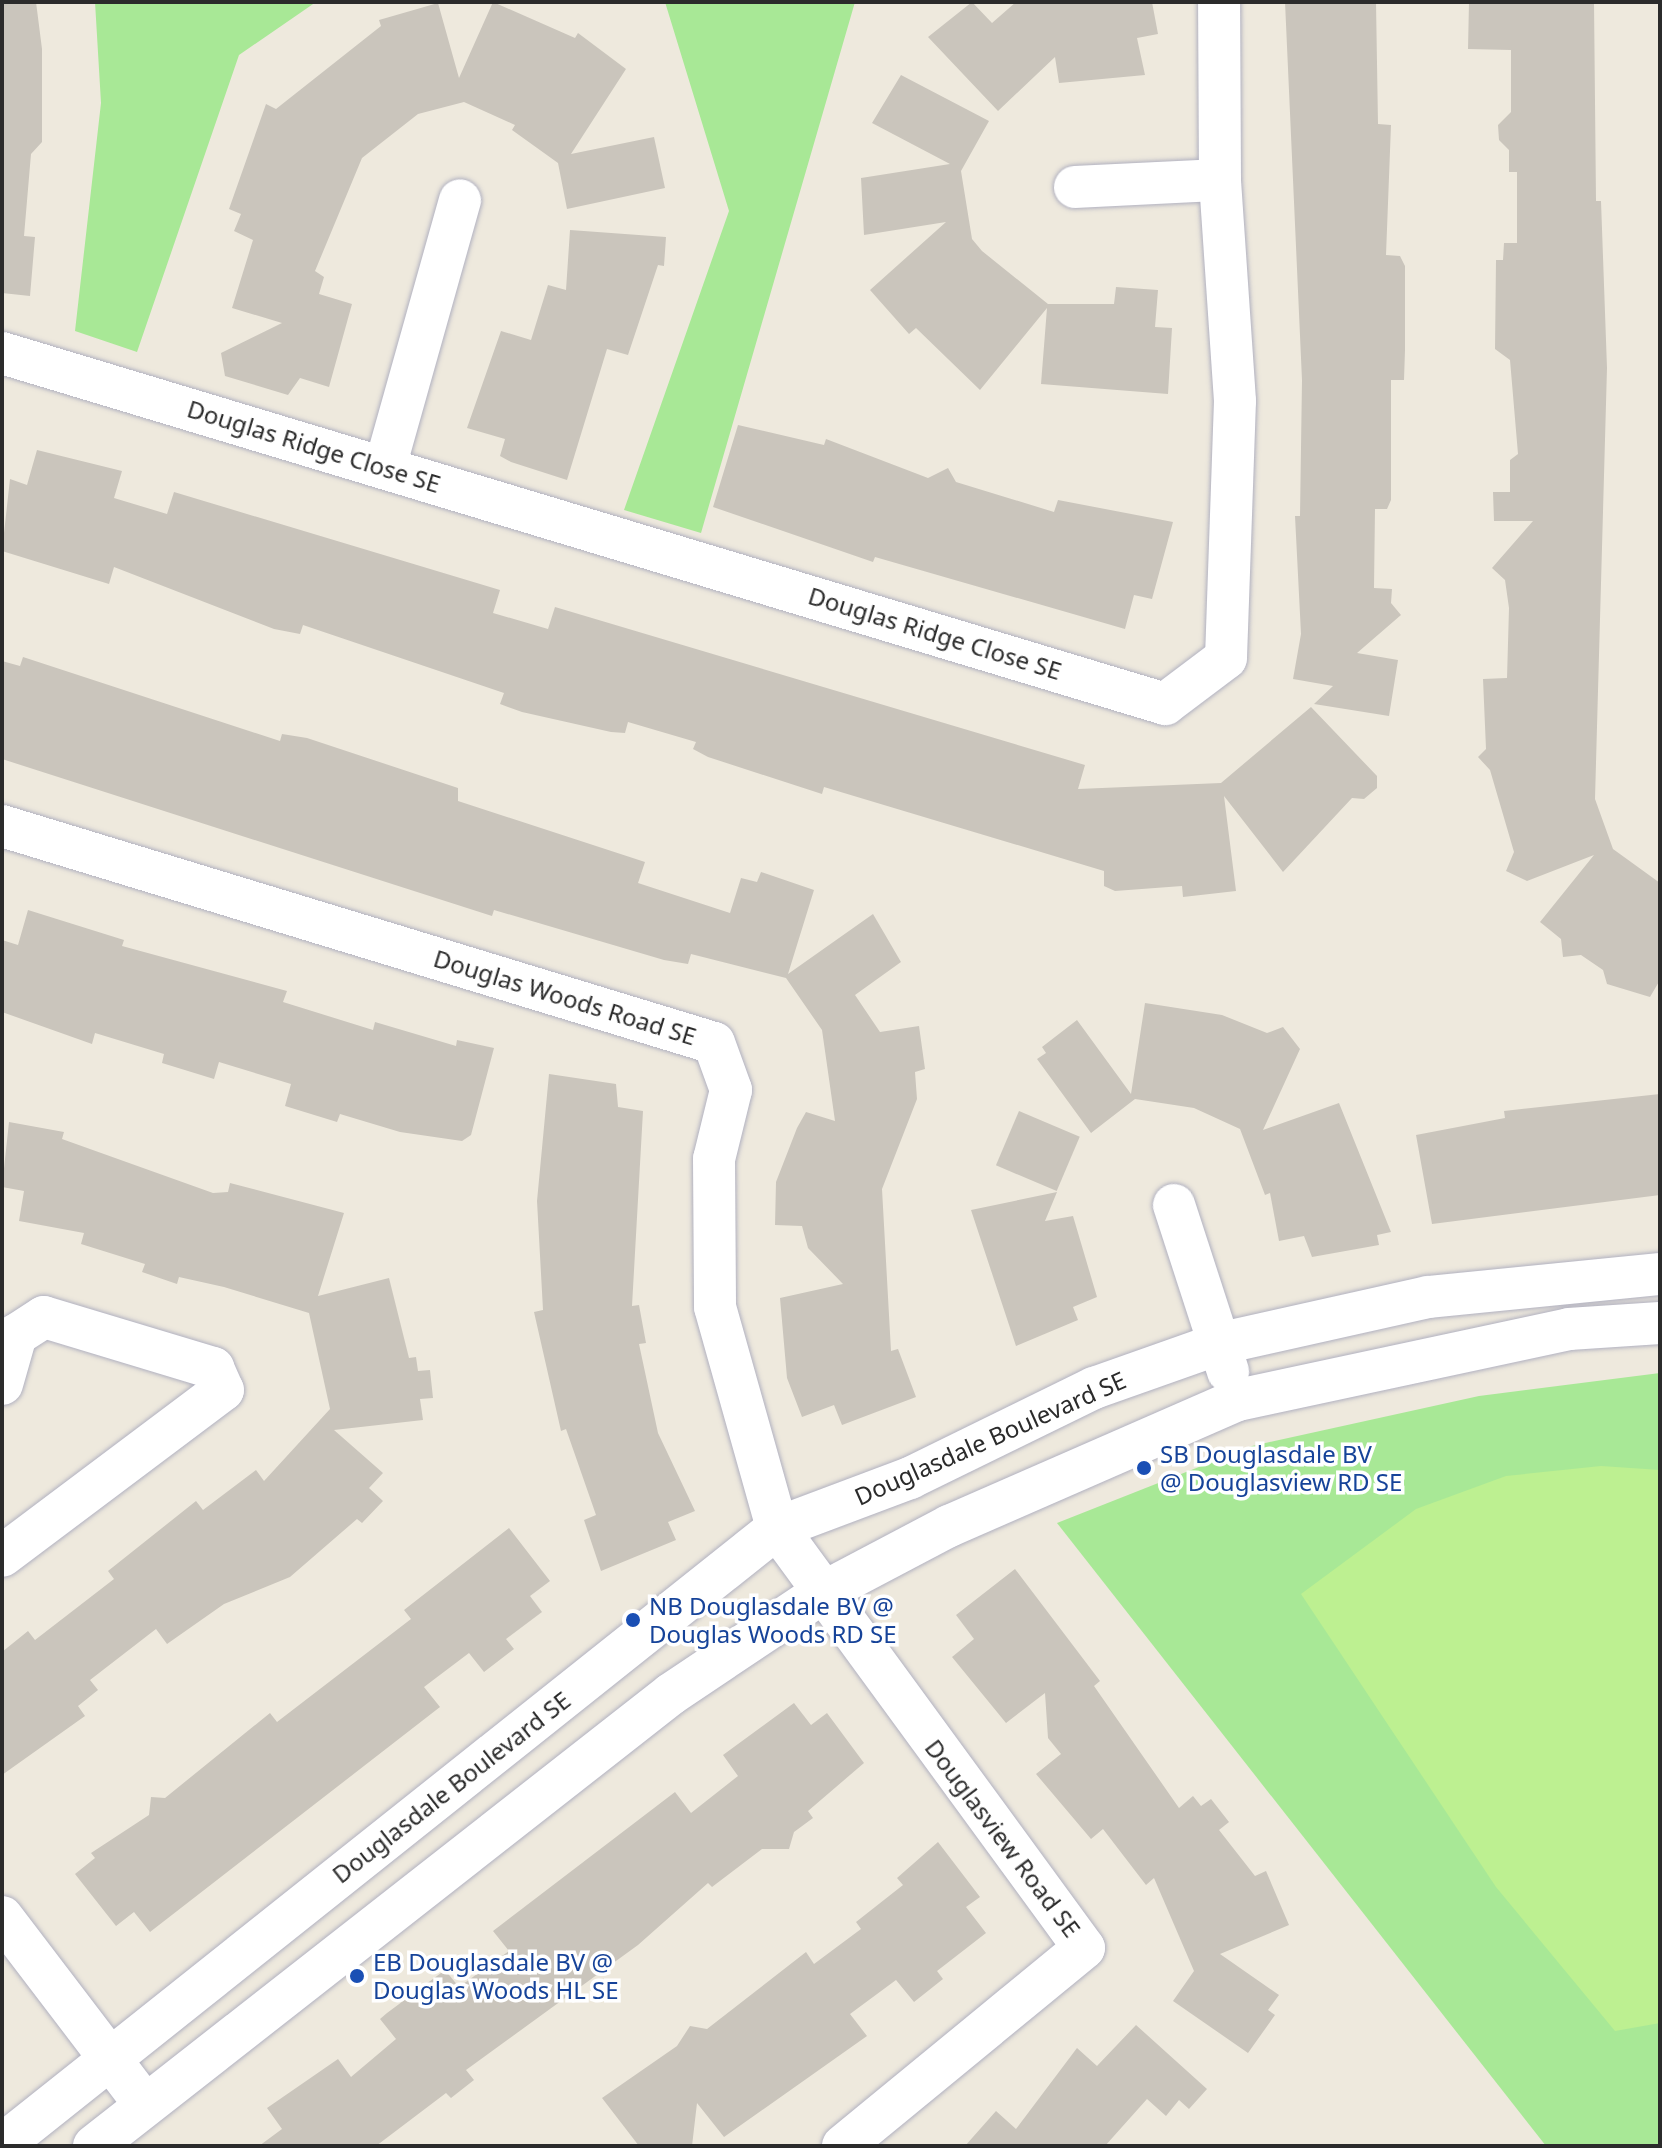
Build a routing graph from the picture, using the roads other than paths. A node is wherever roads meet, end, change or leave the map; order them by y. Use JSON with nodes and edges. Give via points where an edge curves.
{"nodes":[{"id":1,"x":1219,"y":2,"type":"edge"},
{"id":2,"x":1220,"y":180,"type":"junction"},
{"id":3,"x":1075,"y":187,"type":"dead end"},
{"id":4,"x":460,"y":200,"type":"dead end"},
{"id":5,"x":2,"y":353,"type":"edge"},
{"id":6,"x":385,"y":467,"type":"junction"},
{"id":7,"x":2,"y":826,"type":"edge"},
{"id":8,"x":1174,"y":1205,"type":"dead end"},
{"id":9,"x":1660,"y":1274,"type":"edge"},
{"id":10,"x":1660,"y":1323,"type":"edge"},
{"id":11,"x":1218,"y":1344,"type":"junction"},
{"id":12,"x":2,"y":1384,"type":"edge"},
{"id":13,"x":1238,"y":1400,"type":"junction"},
{"id":14,"x":777,"y":1528,"type":"junction"},
{"id":15,"x":2,"y":1556,"type":"edge"},
{"id":16,"x":822,"y":1593,"type":"junction"},
{"id":17,"x":2,"y":1917,"type":"edge"},
{"id":18,"x":106,"y":2056,"type":"junction"},
{"id":19,"x":145,"y":2105,"type":"junction"},
{"id":20,"x":2,"y":2145,"type":"edge"},
{"id":21,"x":94,"y":2146,"type":"edge"},
{"id":22,"x":843,"y":2146,"type":"edge"}],
"edges":[{"from":1,"to":2,"type":"street","name":"Douglas Ridge Close SE"},
{"from":2,"to":3,"type":"street"},
{"from":2,"to":6,"type":"street","name":"Douglas Ridge Close SE","via":[[1235,401],[1226,658],[1165,704]]},
{"from":4,"to":6,"type":"street"},
{"from":5,"to":6,"type":"street","name":"Douglas Ridge Close SE"},
{"from":7,"to":14,"type":"street","name":"Douglas Woods Road SE","via":[[714,1043],[731,1090],[714,1159],[715,1307]]},
{"from":8,"to":11,"type":"street"},
{"from":9,"to":11,"type":"street","name":"Douglasdale Boulevard SE","via":[[1428,1297]]},
{"from":10,"to":13,"type":"street","via":[[1569,1329]]},
{"from":11,"to":13,"type":"street"},
{"from":11,"to":14,"type":"street","name":"Douglasdale Boulevard SE","via":[[1094,1388],[910,1478]]},
{"from":12,"to":15,"type":"street","via":[[16,1335],[44,1317],[213,1368],[223,1390]]},
{"from":13,"to":16,"type":"street","via":[[1004,1501]]},
{"from":14,"to":16,"type":"street","name":"Douglas Woods Road SE"},
{"from":14,"to":18,"type":"street","name":"Douglasdale Boulevard SE"},
{"from":16,"to":19,"type":"street","via":[[671,1694]]},
{"from":16,"to":22,"type":"street","name":"Douglasview Road SE","via":[[1084,1948]]},
{"from":17,"to":18,"type":"street"},
{"from":18,"to":19,"type":"street"},
{"from":18,"to":20,"type":"street","name":"Douglasdale Boulevard SE"},
{"from":19,"to":21,"type":"street"}]}
